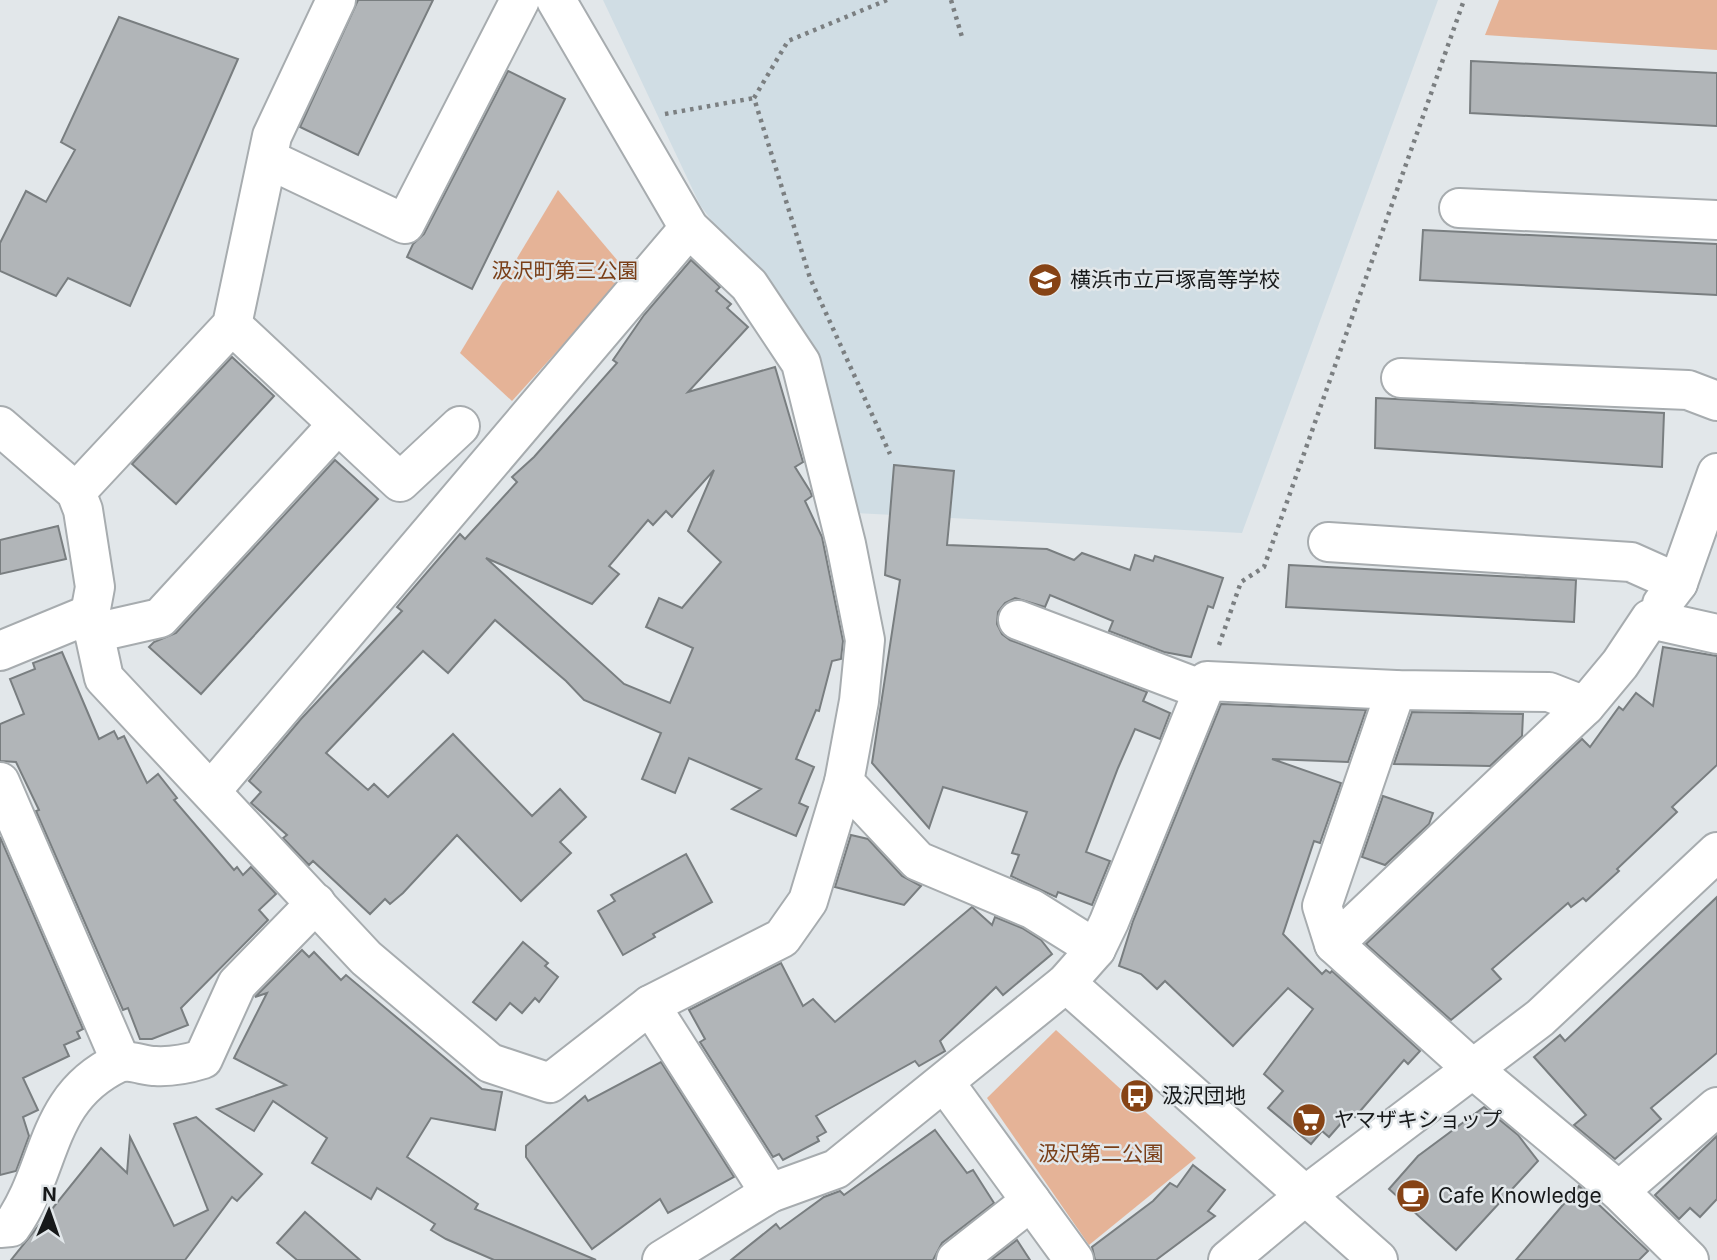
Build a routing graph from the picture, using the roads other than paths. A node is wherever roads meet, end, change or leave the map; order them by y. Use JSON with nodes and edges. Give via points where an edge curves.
{"nodes":[{"id":1,"x":336,"y":0,"type":"edge"},
{"id":2,"x":520,"y":0,"type":"edge"},
{"id":3,"x":556,"y":0,"type":"edge"},
{"id":4,"x":268,"y":159,"type":"junction"},
{"id":5,"x":1459,"y":208,"type":"dead end"},
{"id":6,"x":1717,"y":220,"type":"edge"},
{"id":7,"x":688,"y":228,"type":"junction"},
{"id":8,"x":232,"y":325,"type":"junction"},
{"id":9,"x":1401,"y":378,"type":"dead end"},
{"id":10,"x":1717,"y":401,"type":"edge"},
{"id":11,"x":338,"y":424,"type":"junction"},
{"id":12,"x":0,"y":426,"type":"edge"},
{"id":13,"x":460,"y":426,"type":"dead end"},
{"id":14,"x":1717,"y":472,"type":"edge"},
{"id":15,"x":76,"y":492,"type":"junction"},
{"id":16,"x":1328,"y":542,"type":"dead end"},
{"id":17,"x":1678,"y":583,"type":"junction"},
{"id":18,"x":1650,"y":619,"type":"junction"},
{"id":19,"x":1018,"y":620,"type":"dead end"},
{"id":20,"x":92,"y":624,"type":"junction"},
{"id":21,"x":1717,"y":634,"type":"edge"},
{"id":22,"x":0,"y":651,"type":"edge"},
{"id":23,"x":1205,"y":685,"type":"junction"},
{"id":24,"x":1396,"y":690,"type":"junction"},
{"id":25,"x":1585,"y":706,"type":"junction"},
{"id":26,"x":0,"y":782,"type":"edge"},
{"id":27,"x":844,"y":782,"type":"junction"},
{"id":28,"x":211,"y":790,"type":"junction"},
{"id":29,"x":1717,"y":852,"type":"edge"},
{"id":30,"x":316,"y":903,"type":"junction"},
{"id":31,"x":1334,"y":944,"type":"junction"},
{"id":32,"x":1096,"y":949,"type":"junction"},
{"id":33,"x":1066,"y":983,"type":"junction"},
{"id":34,"x":650,"y":1005,"type":"junction"},
{"id":35,"x":121,"y":1062,"type":"junction"},
{"id":36,"x":1474,"y":1070,"type":"junction"},
{"id":37,"x":945,"y":1083,"type":"junction"},
{"id":38,"x":1717,"y":1107,"type":"edge"},
{"id":39,"x":1619,"y":1191,"type":"junction"},
{"id":40,"x":770,"y":1193,"type":"junction"},
{"id":41,"x":1306,"y":1195,"type":"junction"},
{"id":42,"x":1031,"y":1201,"type":"junction"},
{"id":43,"x":0,"y":1228,"type":"edge"},
{"id":44,"x":662,"y":1260,"type":"edge"},
{"id":45,"x":956,"y":1260,"type":"edge"},
{"id":46,"x":1074,"y":1260,"type":"edge"},
{"id":47,"x":1228,"y":1260,"type":"edge"},
{"id":48,"x":1378,"y":1260,"type":"edge"},
{"id":49,"x":1689,"y":1260,"type":"edge"}],
"edges":[{"from":1,"to":4,"type":"street","via":[[272,136]]},
{"from":2,"to":4,"type":"street","via":[[405,223]]},
{"from":3,"to":7,"type":"street"},
{"from":4,"to":8,"type":"street"},
{"from":5,"to":6,"type":"street"},
{"from":7,"to":27,"type":"street","via":[[749,285],[801,363],[865,640]]},
{"from":7,"to":28,"type":"street"},
{"from":8,"to":11,"type":"street"},
{"from":8,"to":15,"type":"street"},
{"from":9,"to":10,"type":"street","via":[[1688,390]]},
{"from":11,"to":13,"type":"street","via":[[400,481]]},
{"from":11,"to":20,"type":"street","via":[[160,618]]},
{"from":12,"to":15,"type":"street"},
{"from":14,"to":17,"type":"street"},
{"from":15,"to":20,"type":"street","via":[[95,587]]},
{"from":16,"to":17,"type":"street","via":[[1630,562]]},
{"from":17,"to":18,"type":"street"},
{"from":18,"to":21,"type":"street"},
{"from":18,"to":25,"type":"street"},
{"from":19,"to":23,"type":"street"},
{"from":20,"to":22,"type":"street"},
{"from":20,"to":28,"type":"street","via":[[104,678]]},
{"from":23,"to":24,"type":"street"},
{"from":23,"to":32,"type":"street"},
{"from":24,"to":25,"type":"street","via":[[1549,692]]},
{"from":24,"to":31,"type":"street","via":[[1322,906]]},
{"from":25,"to":31,"type":"street"},
{"from":26,"to":35,"type":"street"},
{"from":27,"to":32,"type":"street","via":[[918,861],[1032,909]]},
{"from":27,"to":34,"type":"street","via":[[808,901],[782,938]]},
{"from":28,"to":30,"type":"street"},
{"from":29,"to":36,"type":"street","via":[[1540,1017]]},
{"from":30,"to":34,"type":"street","via":[[366,958],[490,1063],[550,1083]]},
{"from":30,"to":35,"type":"street","via":[[237,984],[203,1059],[182,1066]]},
{"from":31,"to":36,"type":"street"},
{"from":32,"to":33,"type":"street"},
{"from":33,"to":37,"type":"street"},
{"from":33,"to":41,"type":"street"},
{"from":34,"to":40,"type":"street"},
{"from":35,"to":43,"type":"street","via":[[73,1095],[22,1212],[11,1227]]},
{"from":36,"to":39,"type":"street"},
{"from":36,"to":41,"type":"street"},
{"from":37,"to":40,"type":"street","via":[[835,1169]]},
{"from":37,"to":42,"type":"street"},
{"from":38,"to":39,"type":"street"},
{"from":39,"to":49,"type":"street"},
{"from":40,"to":44,"type":"street"},
{"from":41,"to":47,"type":"street"},
{"from":41,"to":48,"type":"street"},
{"from":42,"to":45,"type":"street"},
{"from":42,"to":46,"type":"street"}]}
